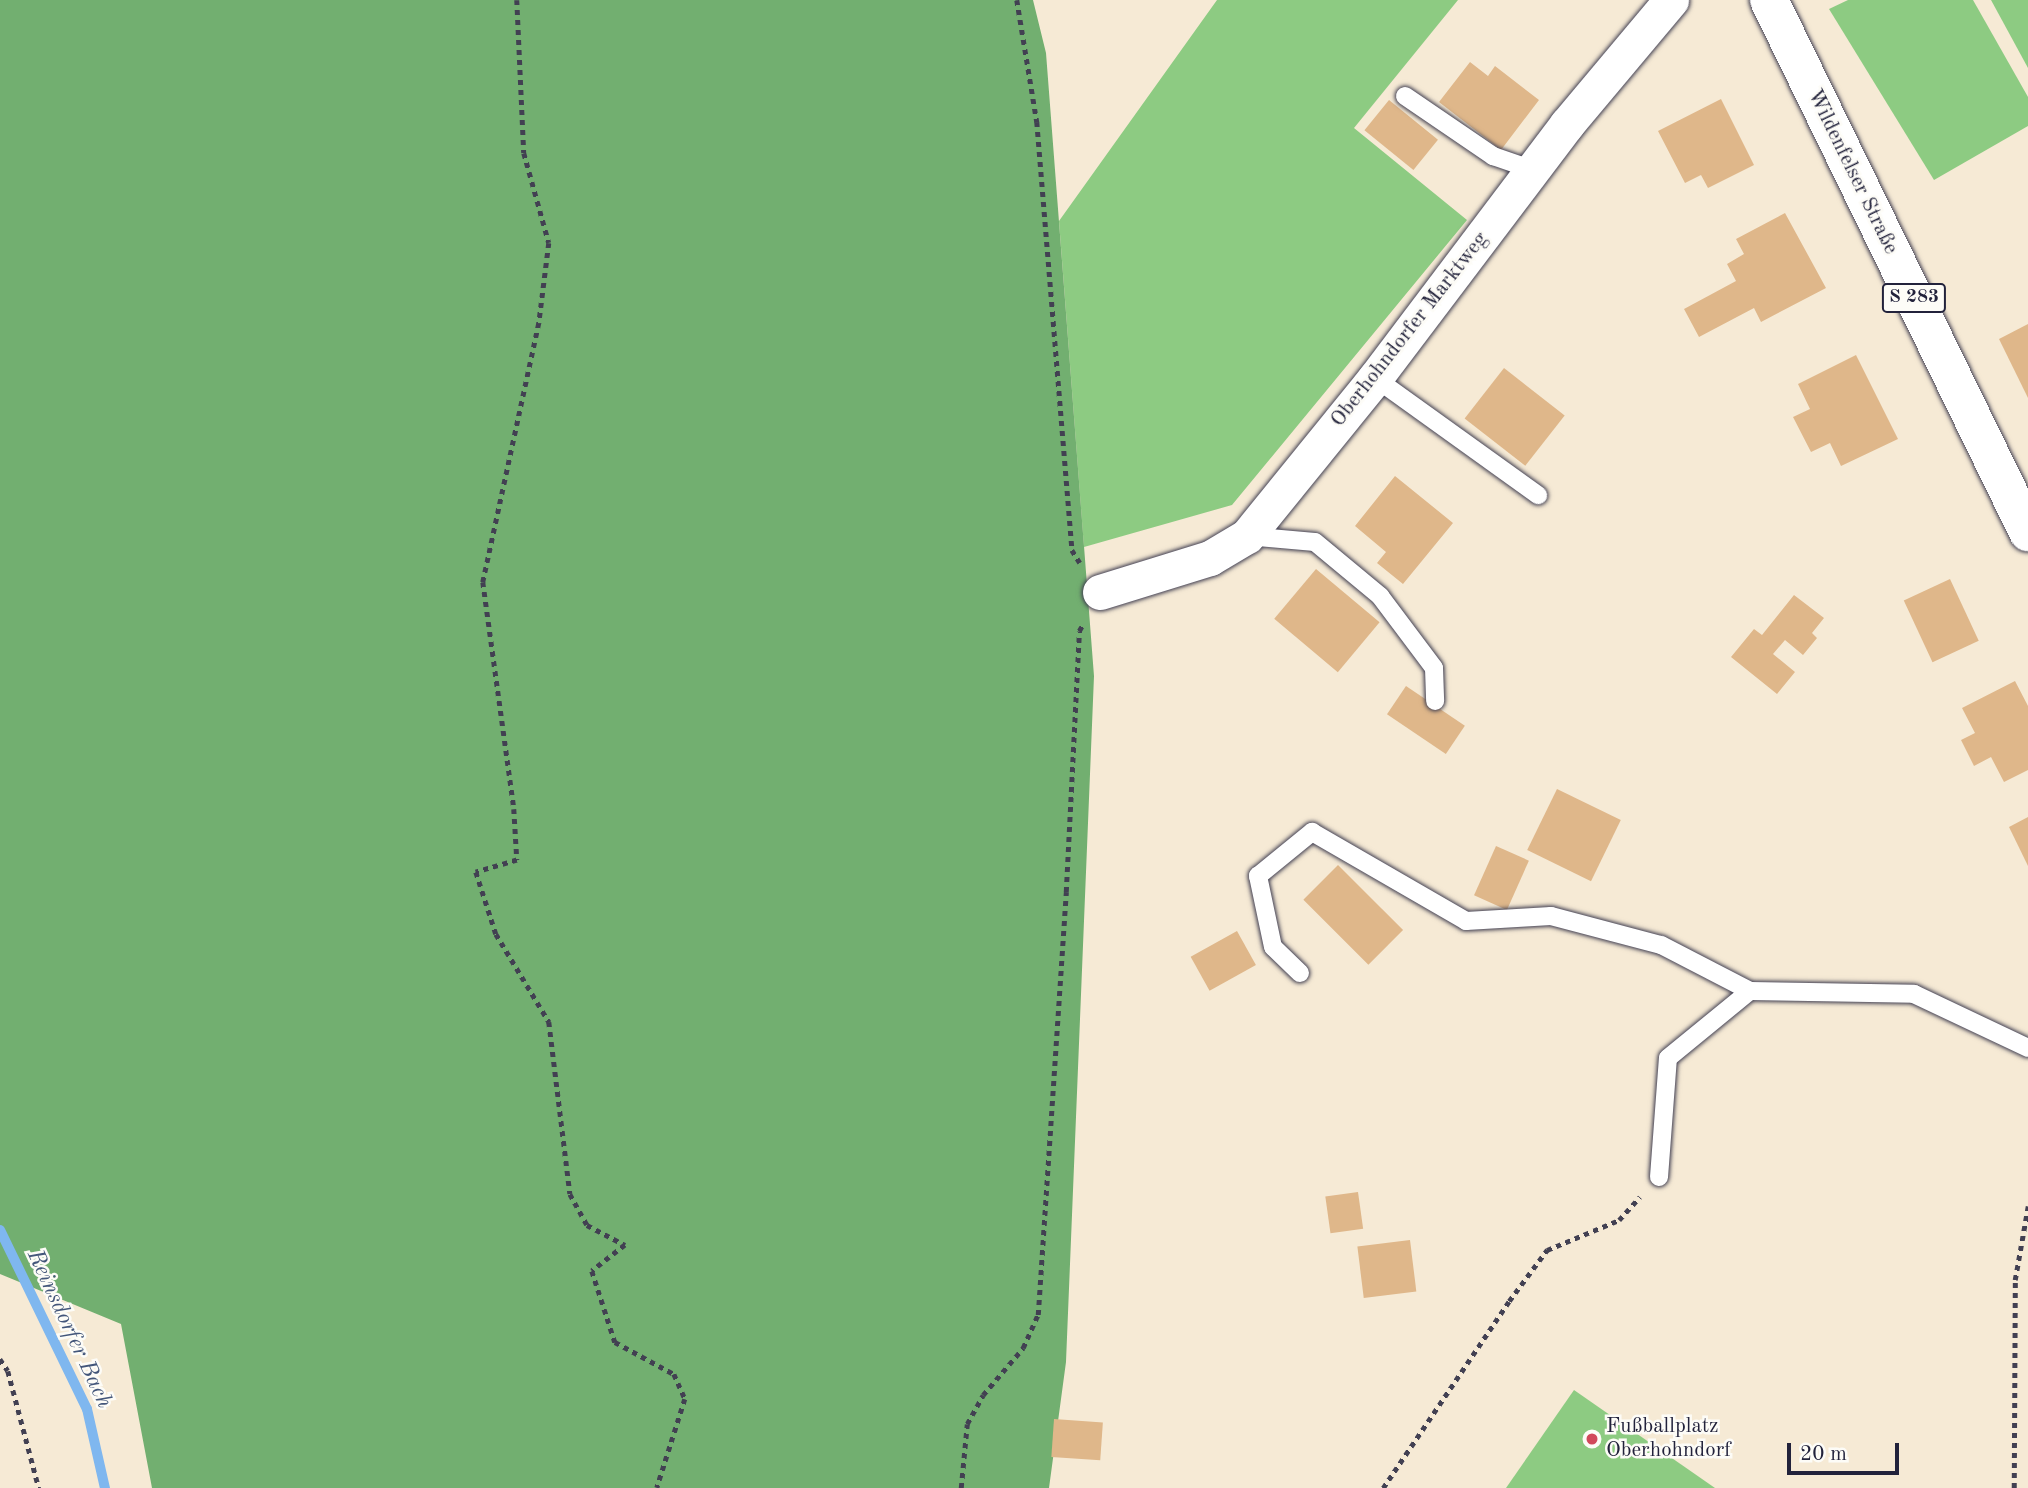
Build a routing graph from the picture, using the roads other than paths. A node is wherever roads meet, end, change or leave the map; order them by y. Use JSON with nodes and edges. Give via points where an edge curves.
{"nodes":[{"id":1,"x":1671,"y":0,"type":"edge"},
{"id":2,"x":1769,"y":0,"type":"edge"},
{"id":3,"x":1405,"y":96,"type":"dead end"},
{"id":4,"x":1534,"y":170,"type":"junction"},
{"id":5,"x":1375,"y":378,"type":"junction"},
{"id":6,"x":1538,"y":495,"type":"dead end"},
{"id":7,"x":2028,"y":532,"type":"edge"},
{"id":8,"x":1247,"y":536,"type":"junction"},
{"id":9,"x":1100,"y":592,"type":"dead end"},
{"id":10,"x":1435,"y":701,"type":"dead end"},
{"id":11,"x":1300,"y":973,"type":"dead end"},
{"id":12,"x":1751,"y":991,"type":"junction"},
{"id":13,"x":2028,"y":1048,"type":"edge"},
{"id":14,"x":1659,"y":1177,"type":"road end"}],
"edges":[{"from":1,"to":4,"type":"street","name":"Oberhohndorfer Marktweg"},
{"from":2,"to":7,"type":"main road","name":"Wildenfelser Straße","number":"S 283"},
{"from":3,"to":4,"type":"lane","via":[[1493,156]]},
{"from":4,"to":5,"type":"street","name":"Oberhohndorfer Marktweg"},
{"from":5,"to":6,"type":"lane"},
{"from":5,"to":8,"type":"street","name":"Oberhohndorfer Marktweg"},
{"from":8,"to":9,"type":"street","name":"Oberhohndorfer Marktweg","via":[[1210,558]]},
{"from":8,"to":10,"type":"lane","via":[[1315,542],[1380,596],[1434,668]]},
{"from":11,"to":12,"type":"lane","via":[[1273,947],[1258,876],[1312,832],[1466,921],[1551,916],[1661,945]]},
{"from":12,"to":13,"type":"lane","via":[[1914,994]]},
{"from":12,"to":14,"type":"lane","via":[[1668,1058]]}]}
